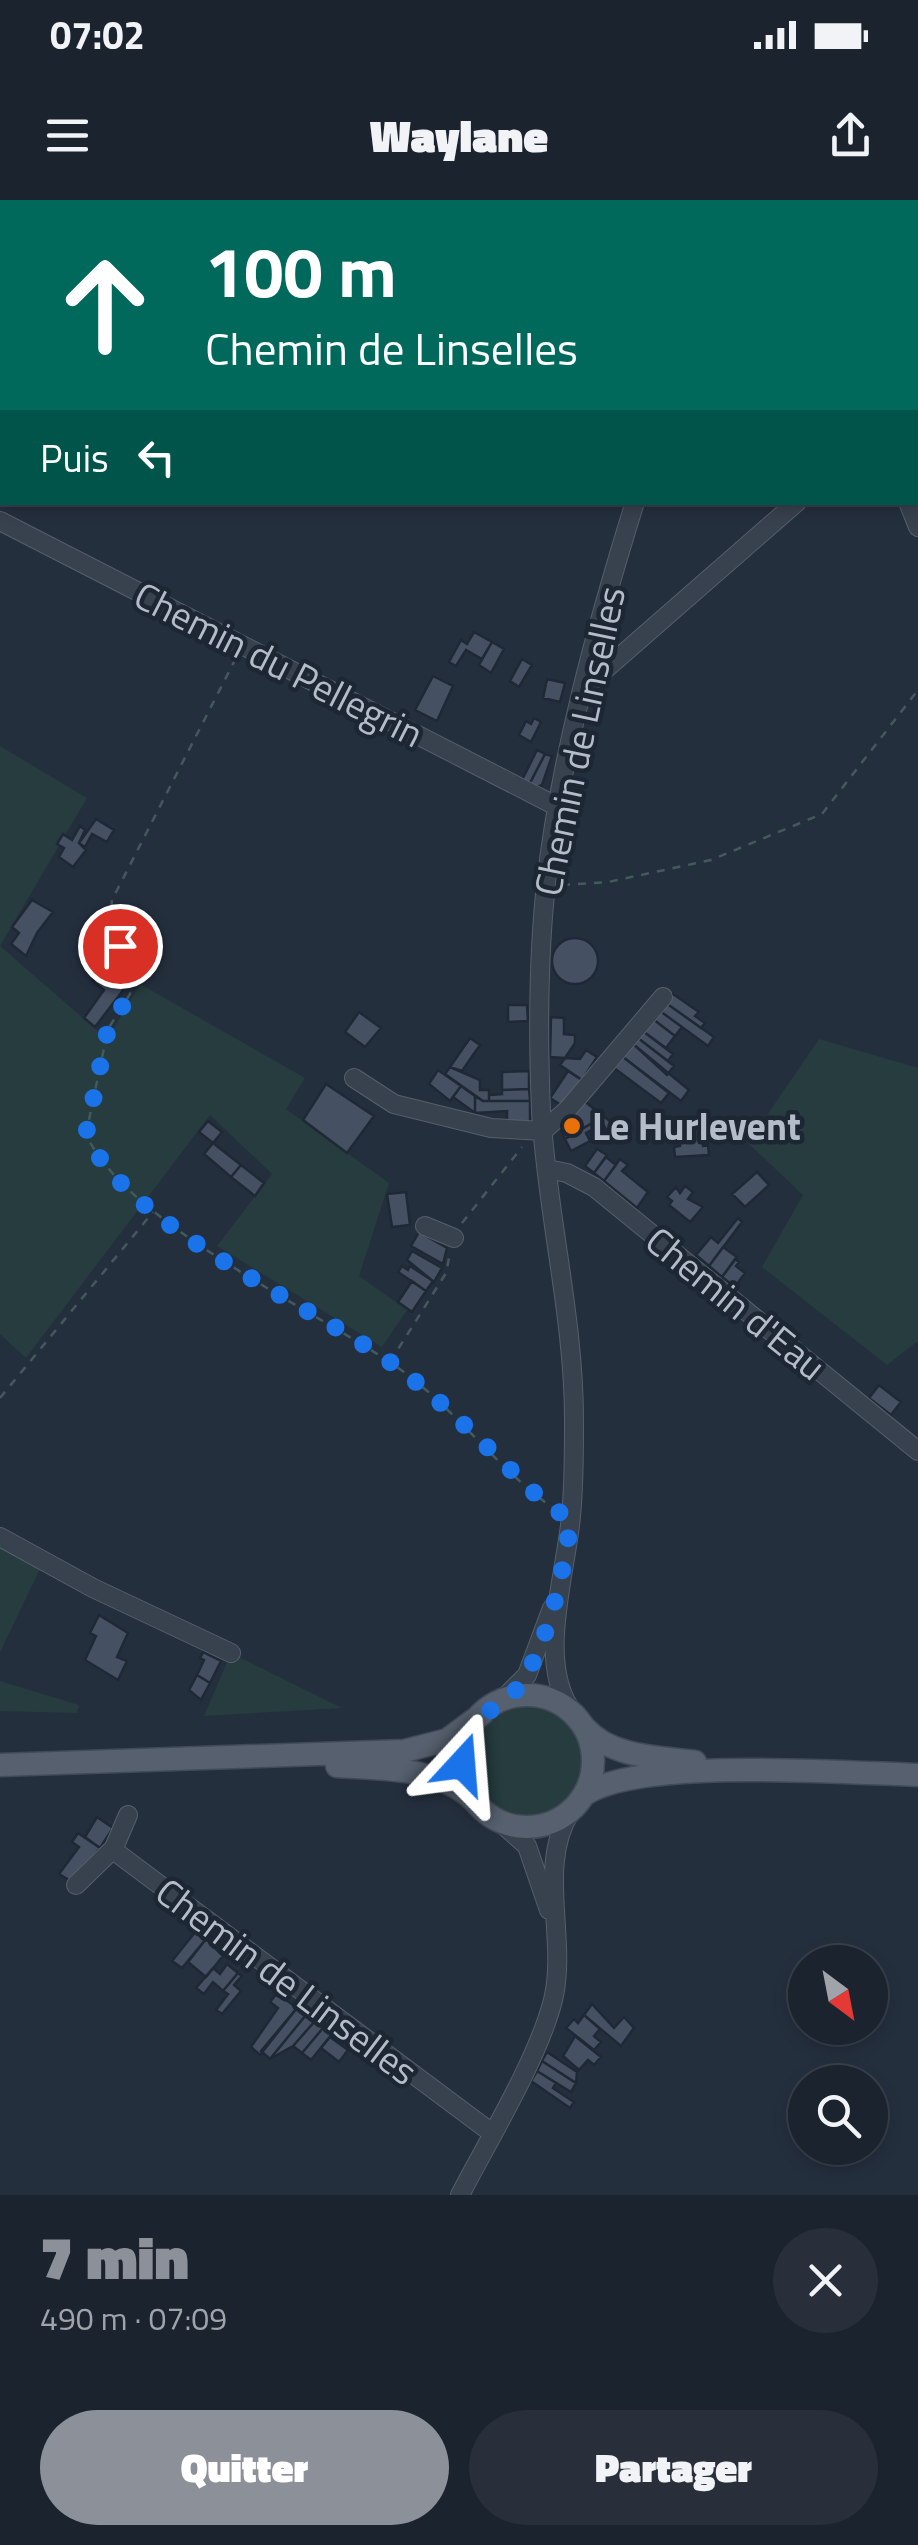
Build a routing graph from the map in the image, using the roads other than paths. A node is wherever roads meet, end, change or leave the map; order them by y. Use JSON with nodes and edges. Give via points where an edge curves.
{"nodes":[{"id":1,"x":634,"y":505,"type":"edge"},
{"id":2,"x":794,"y":505,"type":"edge"},
{"id":3,"x":0,"y":520,"type":"edge"},
{"id":4,"x":584,"y":688,"type":"junction"},
{"id":5,"x":558,"y":807,"type":"junction"},
{"id":6,"x":664,"y":997,"type":"dead end"},
{"id":7,"x":354,"y":1078,"type":"dead end"},
{"id":8,"x":543,"y":1131,"type":"junction"},
{"id":9,"x":547,"y":1169,"type":"junction"},
{"id":10,"x":425,"y":1226,"type":"dead end"},
{"id":11,"x":454,"y":1238,"type":"road end"},
{"id":12,"x":918,"y":1450,"type":"edge"},
{"id":13,"x":0,"y":1537,"type":"edge"},
{"id":14,"x":562,"y":1580,"type":"junction"},
{"id":15,"x":231,"y":1653,"type":"dead end"},
{"id":16,"x":492,"y":1707,"type":"junction"},
{"id":17,"x":578,"y":1720,"type":"junction"},
{"id":18,"x":219,"y":1758,"type":"junction"},
{"id":19,"x":0,"y":1765,"type":"edge"},
{"id":20,"x":784,"y":1771,"type":"junction"},
{"id":21,"x":918,"y":1775,"type":"edge"},
{"id":22,"x":475,"y":1802,"type":"junction"},
{"id":23,"x":578,"y":1803,"type":"junction"},
{"id":24,"x":128,"y":1815,"type":"dead end"},
{"id":25,"x":500,"y":1822,"type":"junction"},
{"id":26,"x":113,"y":1849,"type":"junction"},
{"id":27,"x":76,"y":1886,"type":"dead end"},
{"id":28,"x":556,"y":1933,"type":"junction"},
{"id":29,"x":492,"y":2133,"type":"junction"},
{"id":30,"x":460,"y":2195,"type":"edge"}],
"edges":[{"from":1,"to":4,"type":"street","name":"Chemin de Linselles"},
{"from":2,"to":4,"type":"street"},
{"from":3,"to":5,"type":"street","name":"Chemin du Pellegrin"},
{"from":4,"to":5,"type":"street","name":"Chemin de Linselles"},
{"from":5,"to":8,"type":"street","name":"Chemin de Linselles","via":[[541,981]]},
{"from":6,"to":8,"type":"street"},
{"from":7,"to":8,"type":"street","via":[[394,1104],[491,1128]]},
{"from":8,"to":9,"type":"street","name":"Chemin de Linselles"},
{"from":9,"to":12,"type":"street","name":"Chemin d'Eau","via":[[594,1187]]},
{"from":9,"to":14,"type":"street","name":"Chemin de Linselles","via":[[572,1370],[571,1520]]},
{"from":10,"to":11,"type":"street"},
{"from":13,"to":15,"type":"street"},
{"from":14,"to":16,"type":"street","via":[[526,1676]]},
{"from":14,"to":17,"type":"street","via":[[555,1676]]},
{"from":16,"to":17,"type":"main road","via":[[526,1695],[542,1697]]},
{"from":16,"to":18,"type":"main road","via":[[446,1740],[419,1748]]},
{"from":16,"to":22,"type":"main road","via":[[468,1733],[462,1756]]},
{"from":17,"to":20,"type":"main road","via":[[600,1742],[621,1750]]},
{"from":17,"to":23,"type":"main road","via":[[593,1760]]},
{"from":18,"to":19,"type":"main road"},
{"from":18,"to":22,"type":"main road","via":[[419,1775],[450,1783]]},
{"from":20,"to":21,"type":"main road"},
{"from":20,"to":23,"type":"main road","via":[[635,1775],[602,1784]]},
{"from":22,"to":25,"type":"main road"},
{"from":23,"to":25,"type":"main road","via":[[538,1826]]},
{"from":23,"to":28,"type":"street","via":[[556,1849]]},
{"from":24,"to":26,"type":"street"},
{"from":25,"to":28,"type":"street","via":[[532,1856]]},
{"from":26,"to":27,"type":"street"},
{"from":26,"to":29,"type":"street","name":"Chemin de Linselles"},
{"from":28,"to":29,"type":"street","via":[[552,2003]]},
{"from":29,"to":30,"type":"street"}]}
